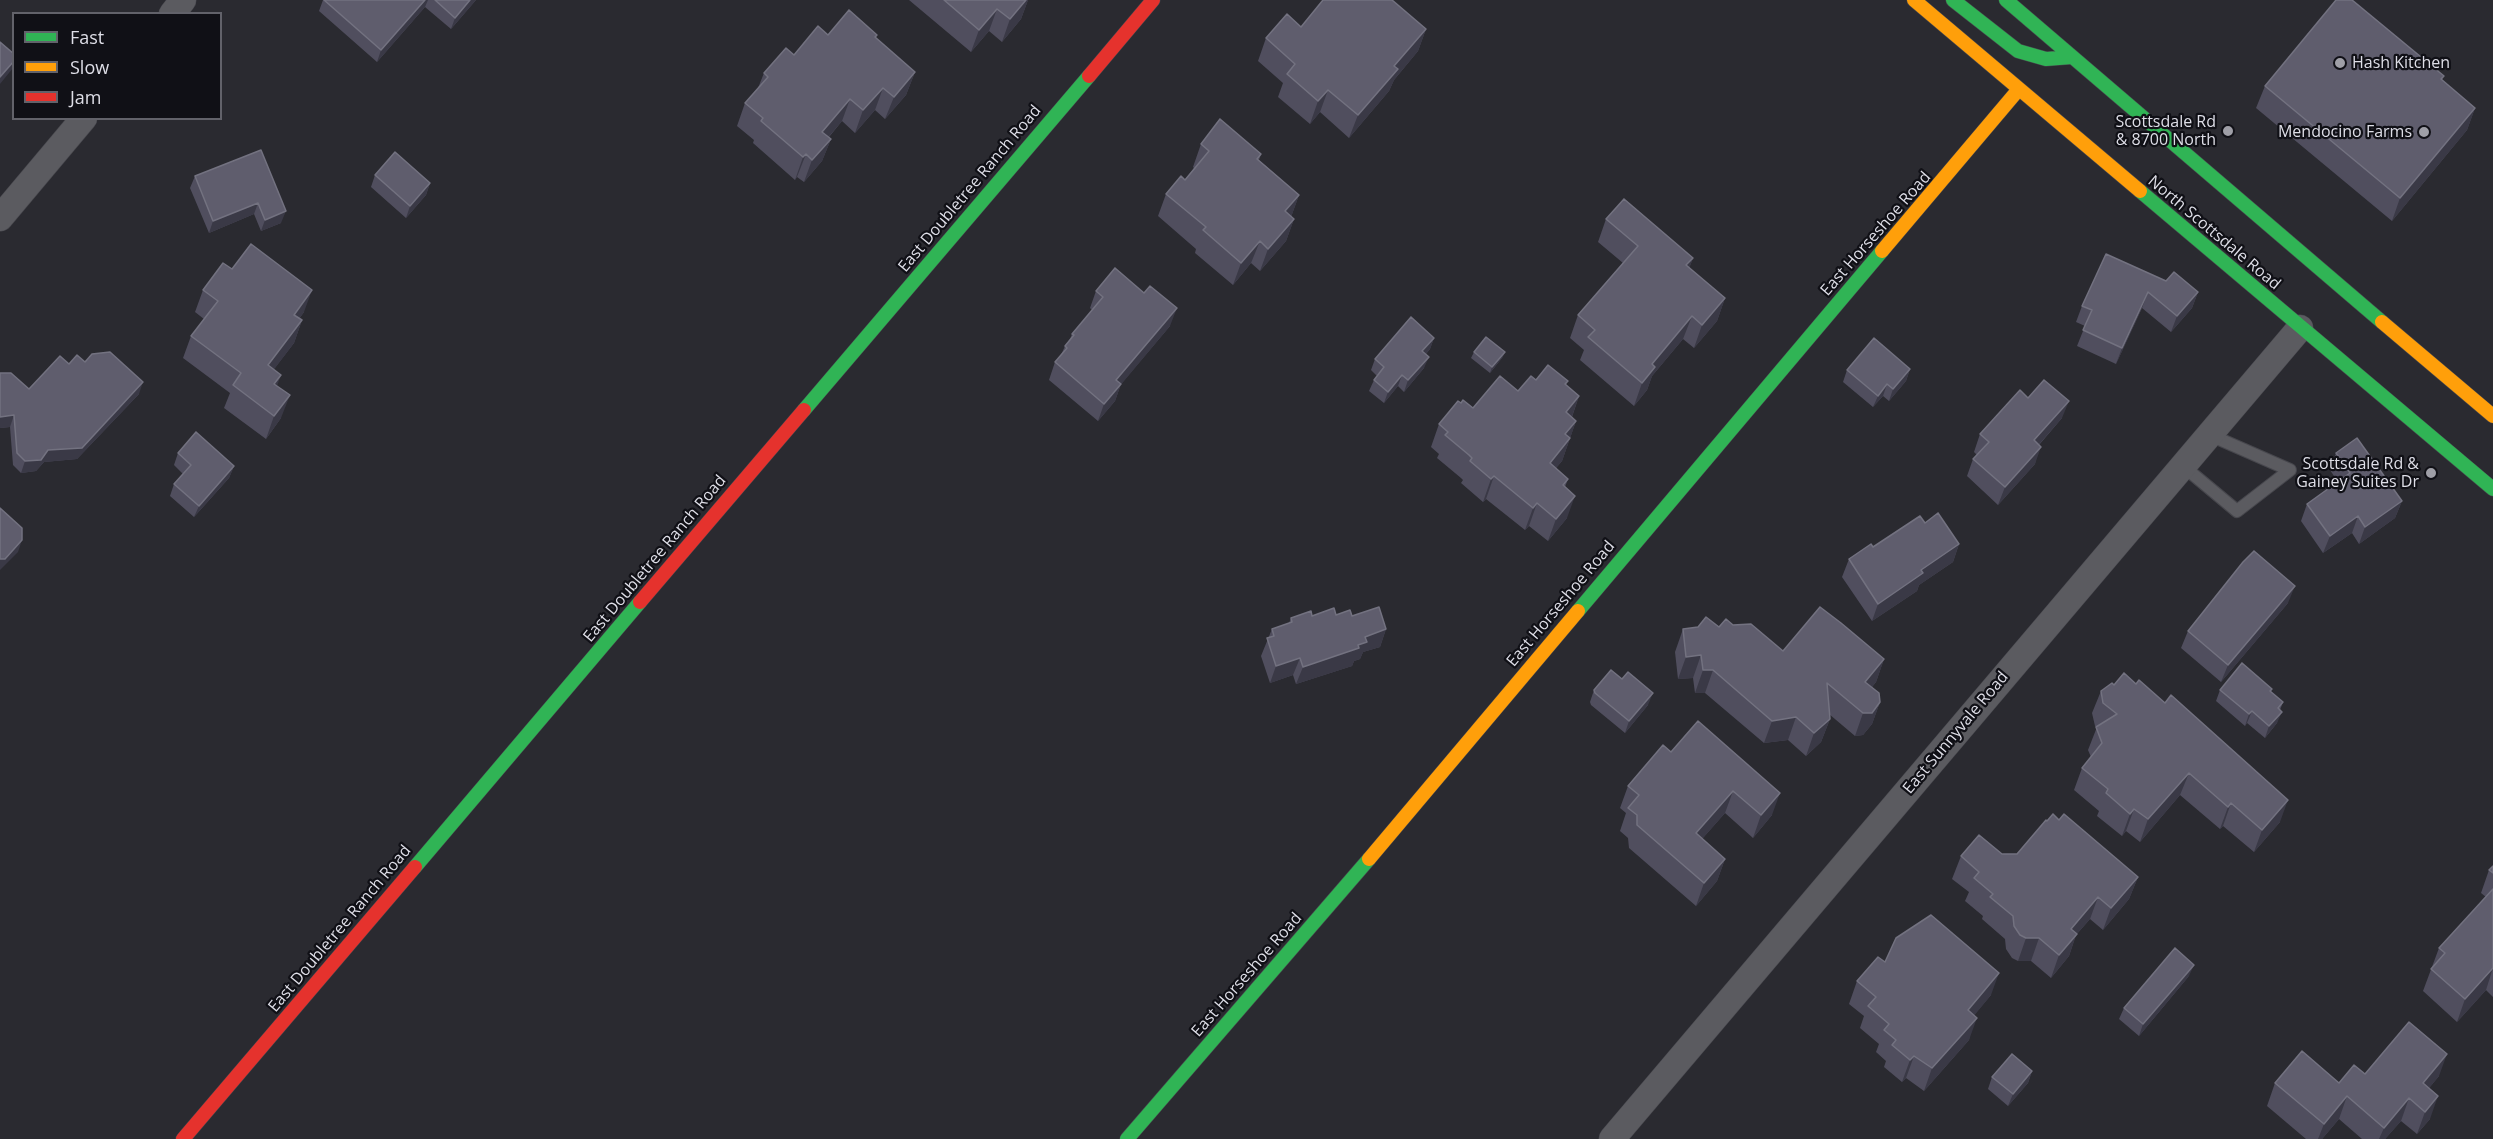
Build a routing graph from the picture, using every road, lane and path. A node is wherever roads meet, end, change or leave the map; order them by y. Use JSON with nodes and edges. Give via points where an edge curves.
{"nodes":[{"id":1,"x":183,"y":0,"type":"edge"},
{"id":2,"x":1153,"y":0,"type":"edge"},
{"id":3,"x":1914,"y":0,"type":"edge"},
{"id":4,"x":1953,"y":0,"type":"edge"},
{"id":5,"x":2006,"y":0,"type":"edge"},
{"id":6,"x":174,"y":12,"type":"edge"},
{"id":7,"x":2072,"y":57,"type":"junction"},
{"id":8,"x":2019,"y":89,"type":"junction"},
{"id":9,"x":82,"y":120,"type":"edge"},
{"id":10,"x":0,"y":218,"type":"edge"},
{"id":11,"x":2300,"y":328,"type":"junction"},
{"id":12,"x":2493,"y":416,"type":"edge"},
{"id":13,"x":2210,"y":435,"type":"junction"},
{"id":14,"x":2183,"y":466,"type":"junction"},
{"id":15,"x":2493,"y":489,"type":"edge"},
{"id":16,"x":183,"y":1139,"type":"edge"},
{"id":17,"x":1127,"y":1139,"type":"edge"},
{"id":18,"x":1612,"y":1139,"type":"edge"}],
"edges":[{"from":1,"to":6,"type":"street"},
{"from":2,"to":16,"type":"main road","name":"East Doubletree Ranch Road"},
{"from":3,"to":8,"type":"main road","name":"North Scottsdale Road"},
{"from":4,"to":7,"type":"main road","via":[[2018,51],[2046,59]]},
{"from":5,"to":7,"type":"main road"},
{"from":7,"to":12,"type":"main road"},
{"from":8,"to":11,"type":"main road","name":"North Scottsdale Road"},
{"from":8,"to":17,"type":"main road","name":"East Horseshoe Road","via":[[1292,950]]},
{"from":9,"to":10,"type":"street"},
{"from":11,"to":13,"type":"street","name":"East Sunnyvale Road"},
{"from":11,"to":15,"type":"main road","name":"North Scottsdale Road"},
{"from":13,"to":14,"type":"street","name":"East Sunnyvale Road"},
{"from":13,"to":14,"type":"lane","via":[[2290,470],[2237,511]]},
{"from":14,"to":18,"type":"street","name":"East Sunnyvale Road"}]}
